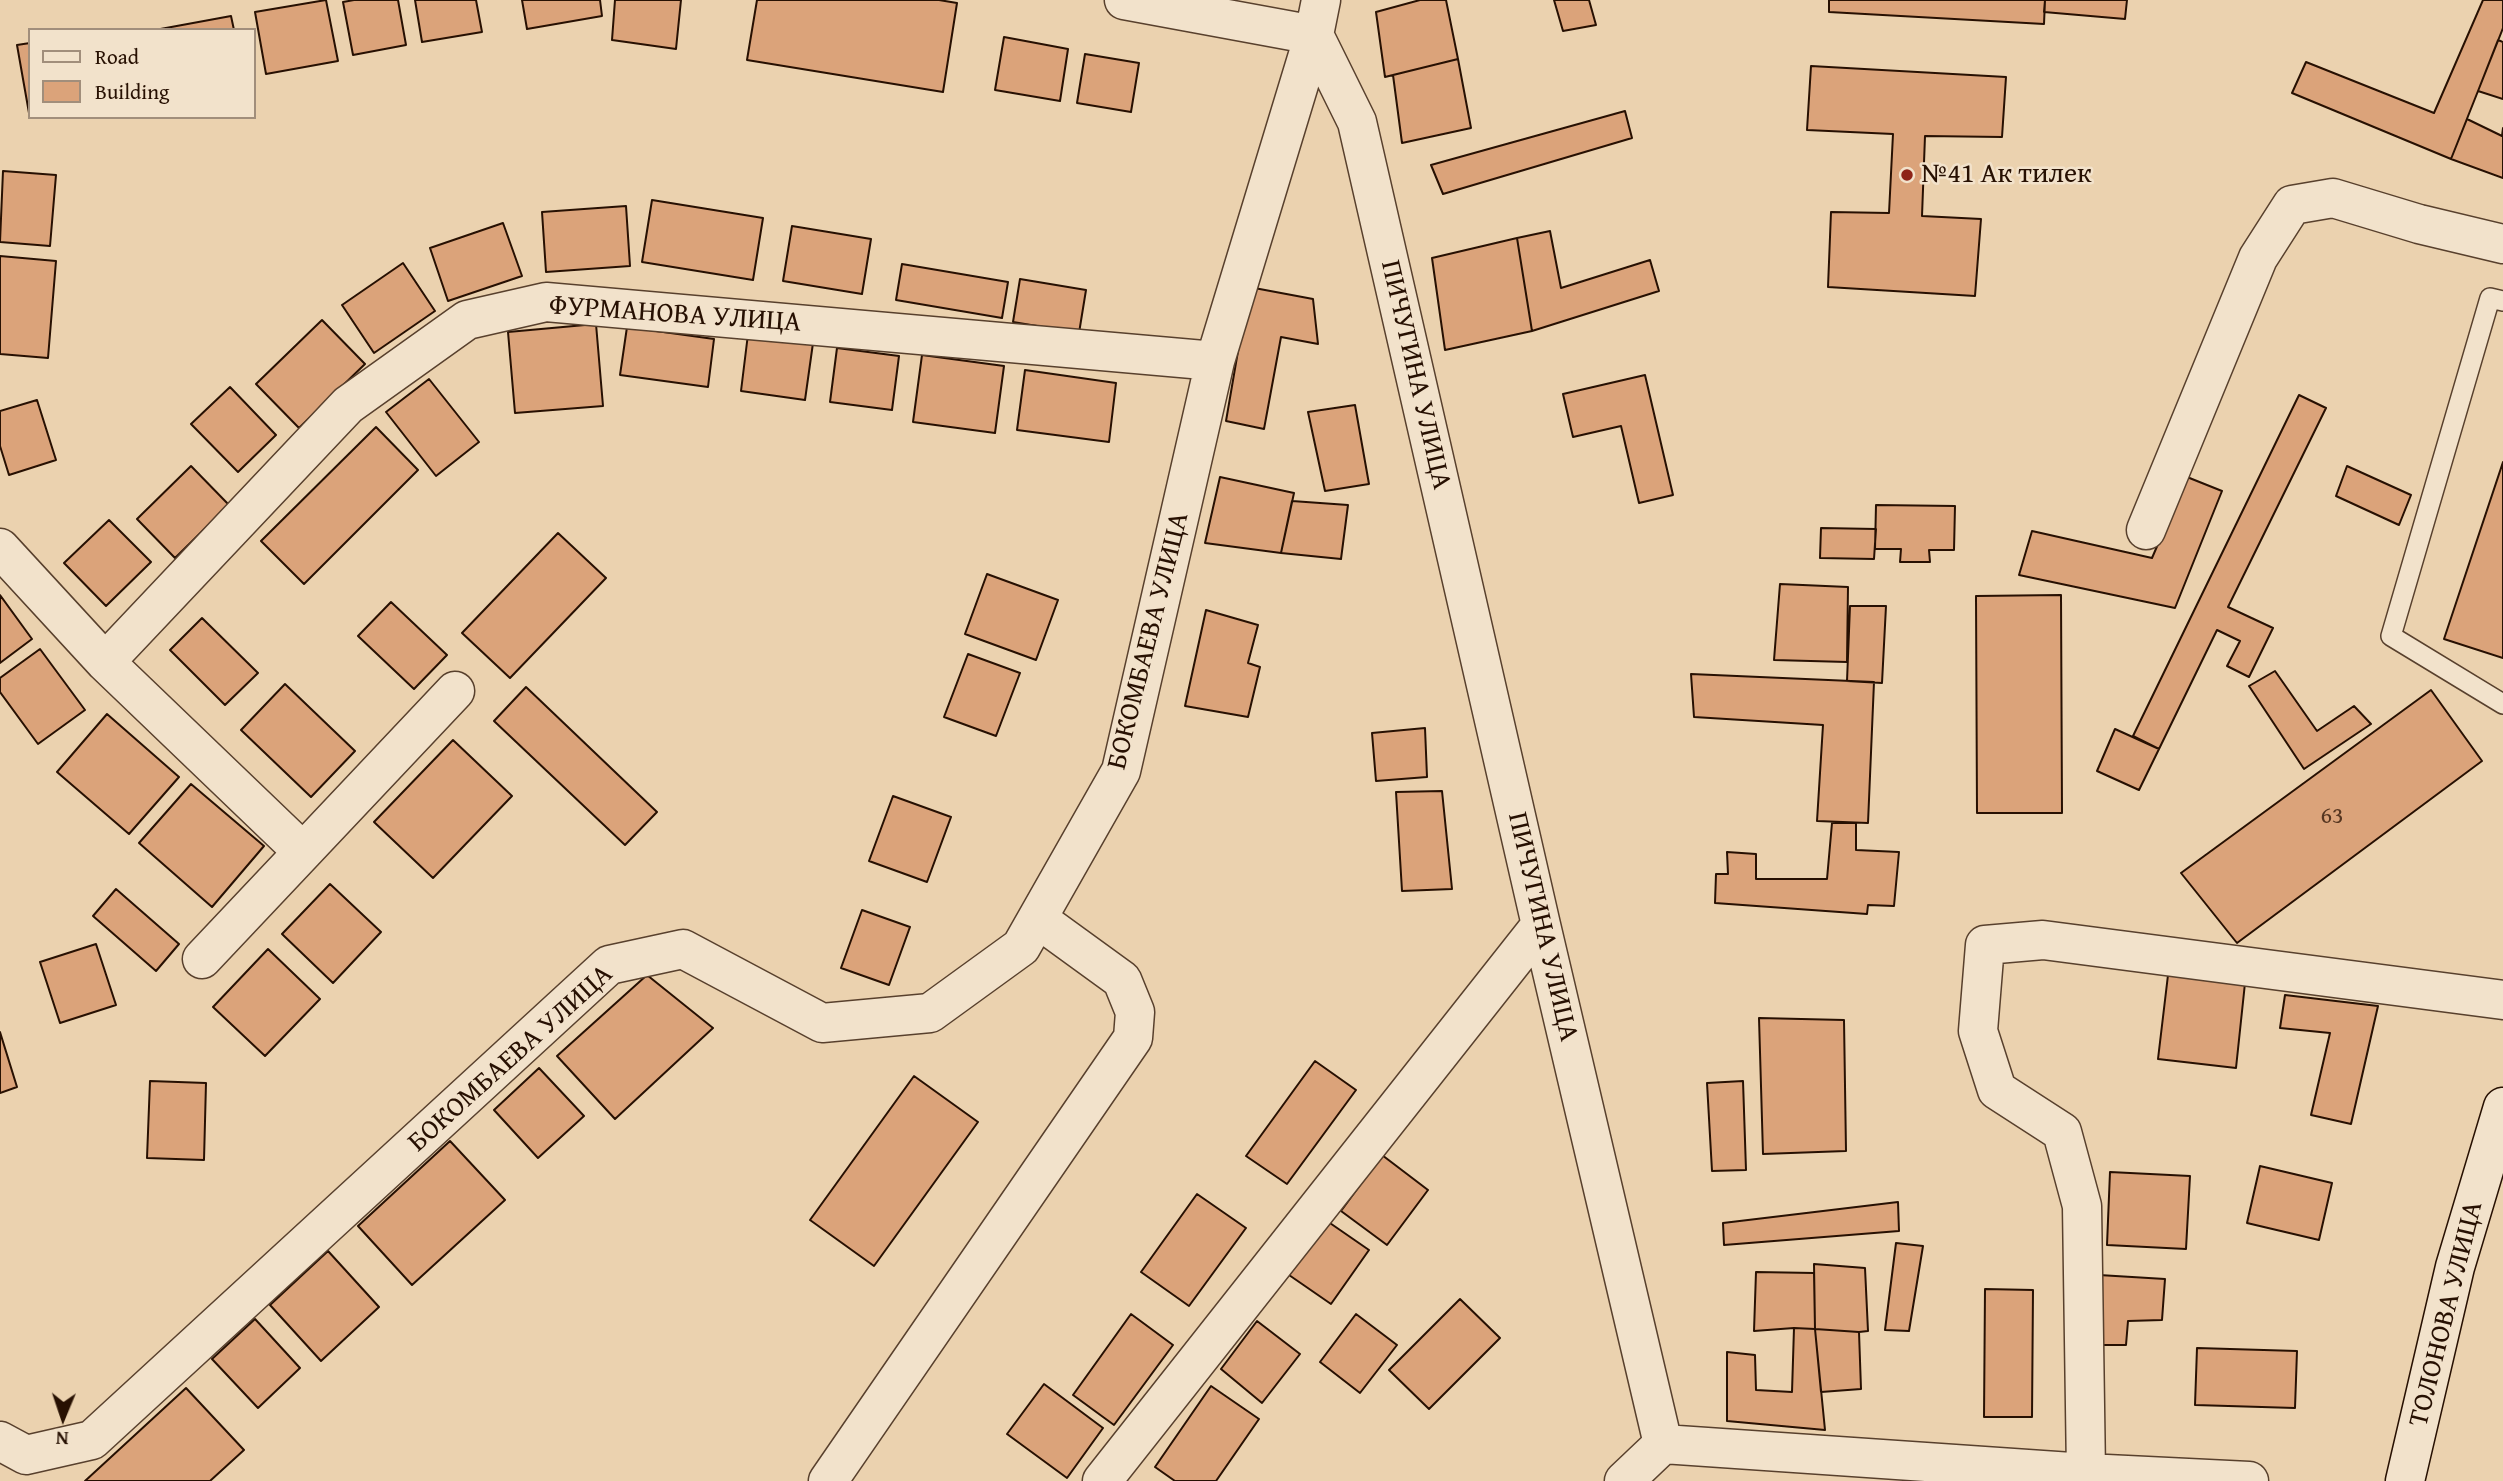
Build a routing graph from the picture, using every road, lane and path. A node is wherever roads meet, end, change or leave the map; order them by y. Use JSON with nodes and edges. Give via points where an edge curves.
{"nodes":[{"id":1,"x":1124,"y":0,"type":"edge"},
{"id":2,"x":1318,"y":18,"type":"edge"},
{"id":3,"x":2503,"y":244,"type":"edge"},
{"id":4,"x":2503,"y":301,"type":"edge"},
{"id":5,"x":1215,"y":361,"type":"junction"},
{"id":6,"x":2146,"y":530,"type":"dead end"},
{"id":7,"x":0,"y":548,"type":"edge"},
{"id":8,"x":105,"y":663,"type":"junction"},
{"id":9,"x":455,"y":691,"type":"dead end"},
{"id":10,"x":2503,"y":704,"type":"edge"},
{"id":11,"x":302,"y":851,"type":"junction"},
{"id":12,"x":1038,"y":919,"type":"junction"},
{"id":13,"x":1541,"y":925,"type":"junction"},
{"id":14,"x":202,"y":958,"type":"dead end"},
{"id":15,"x":2503,"y":1000,"type":"edge"},
{"id":16,"x":2503,"y":1107,"type":"edge"},
{"id":17,"x":0,"y":1441,"type":"edge"},
{"id":18,"x":1664,"y":1444,"type":"junction"},
{"id":19,"x":2086,"y":1473,"type":"junction"},
{"id":20,"x":828,"y":1481,"type":"edge"},
{"id":21,"x":1102,"y":1481,"type":"edge"},
{"id":22,"x":1625,"y":1481,"type":"edge"},
{"id":23,"x":2249,"y":1481,"type":"edge"},
{"id":24,"x":2405,"y":1481,"type":"edge"}],
"edges":[{"from":1,"to":2,"type":"street"},
{"from":2,"to":5,"type":"street","name":"БОКОМБАЕВА УЛИЦА"},
{"from":2,"to":13,"type":"street","name":"ПИЧУГИНА УЛИЦА","via":[[1357,122]]},
{"from":3,"to":6,"type":"street","via":[[2333,198],[2292,205],[2258,258]]},
{"from":4,"to":10,"type":"lane","via":[[2490,298],[2391,636]]},
{"from":5,"to":8,"type":"street","name":"ФУРМАНОВА УЛИЦА","via":[[546,302],[467,320],[348,405]]},
{"from":5,"to":12,"type":"street","name":"БОКОМБАЕВА УЛИЦА","via":[[1121,771]]},
{"from":7,"to":8,"type":"street"},
{"from":8,"to":11,"type":"street"},
{"from":9,"to":11,"type":"street"},
{"from":11,"to":14,"type":"street"},
{"from":12,"to":17,"type":"street","name":"БОКОМБАЕВА УЛИЦА","via":[[1021,947],[930,1013],[822,1023],[683,949],[610,965],[92,1440],[26,1455]]},
{"from":12,"to":20,"type":"street","via":[[1122,980],[1135,1012],[1133,1038]]},
{"from":13,"to":18,"type":"street","name":"ПИЧУГИНА УЛИЦА"},
{"from":13,"to":21,"type":"street"},
{"from":15,"to":19,"type":"street","via":[[2043,940],[1985,945],[1978,1031],[1997,1090],[2062,1132],[2082,1206]]},
{"from":16,"to":24,"type":"street","name":"ТОЛОНОВА УЛИЦА","via":[[2455,1267]]},
{"from":18,"to":19,"type":"street"},
{"from":18,"to":22,"type":"street"},
{"from":19,"to":23,"type":"street"}]}
